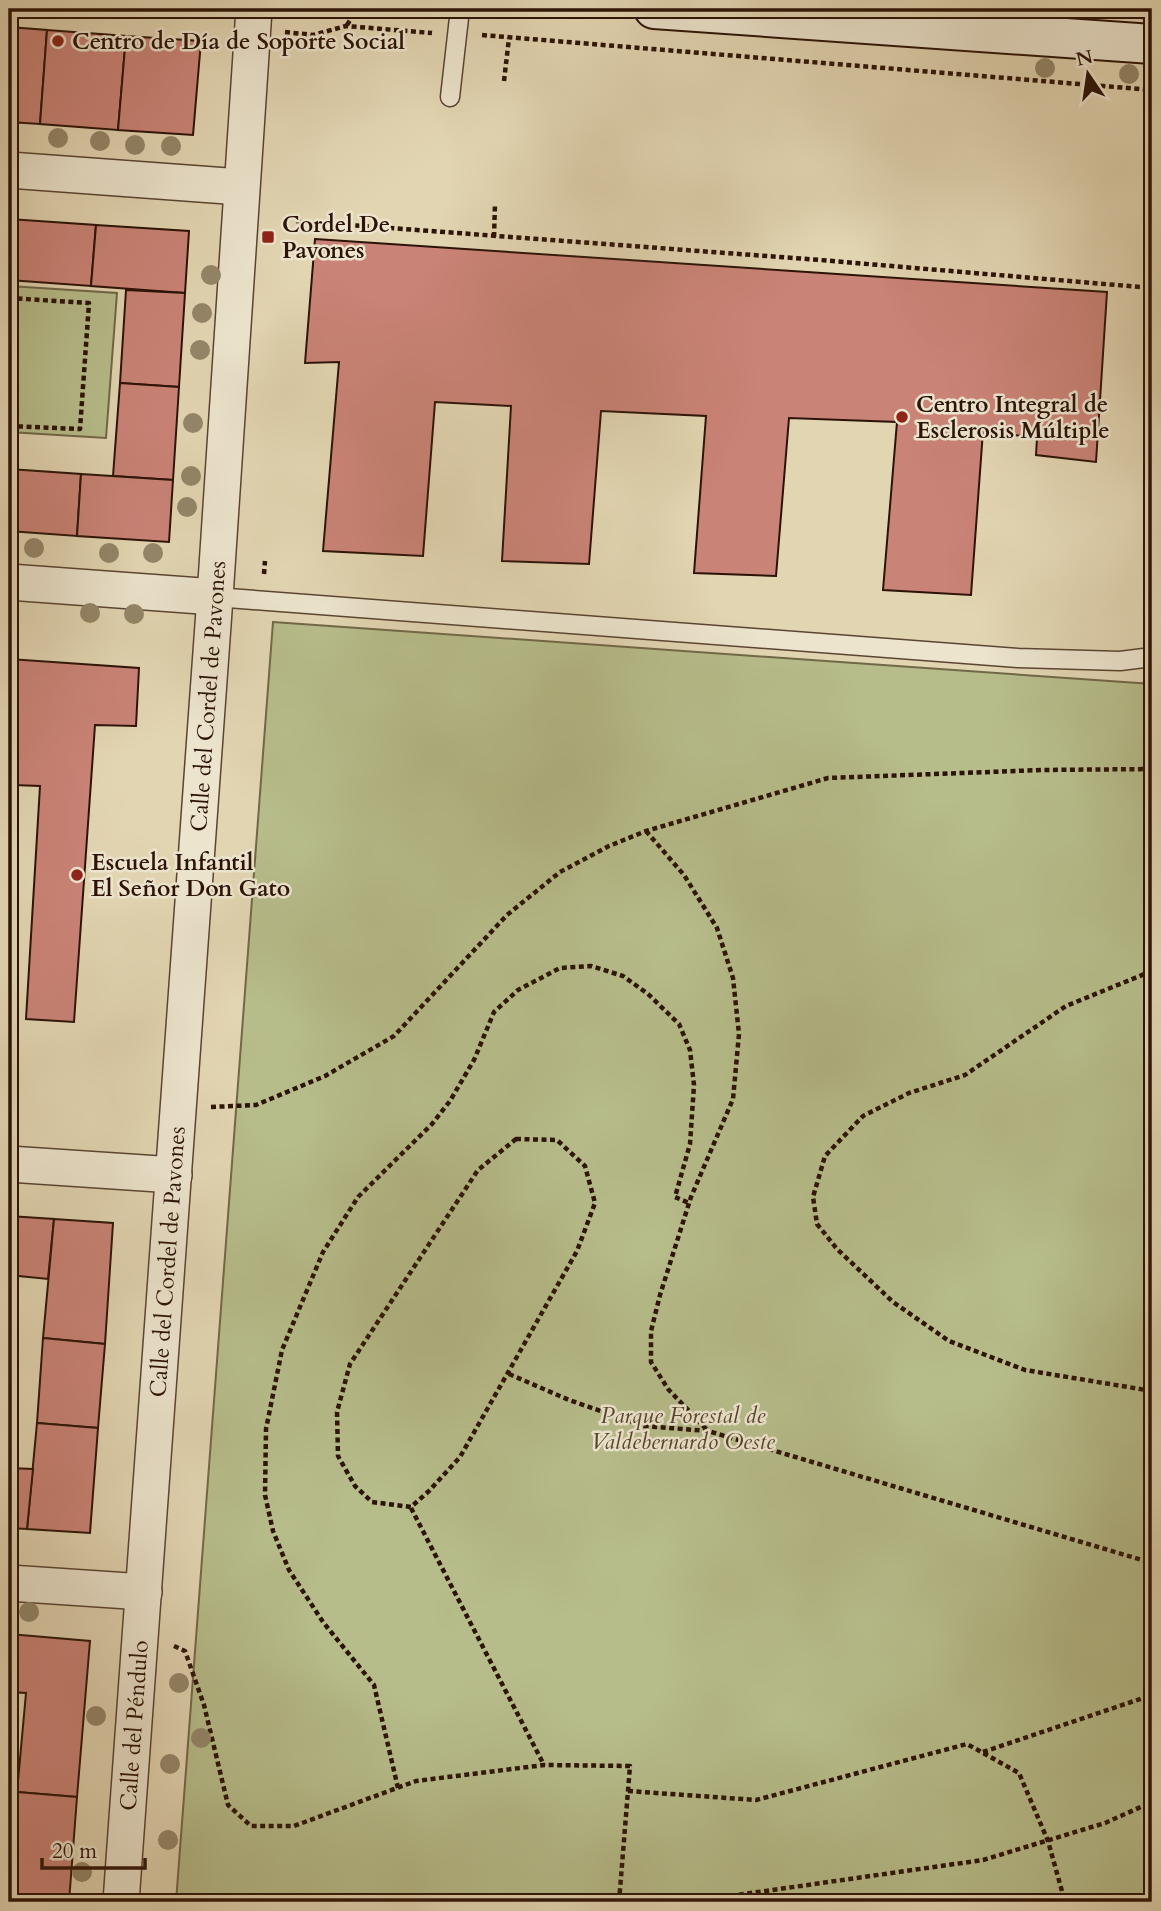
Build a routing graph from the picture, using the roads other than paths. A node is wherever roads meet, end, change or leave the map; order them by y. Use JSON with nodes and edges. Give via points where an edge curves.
{"nodes":[{"id":1,"x":460,"y":9,"type":"edge"},
{"id":2,"x":654,"y":9,"type":"edge"},
{"id":3,"x":266,"y":20,"type":"edge"},
{"id":4,"x":1152,"y":44,"type":"edge"},
{"id":5,"x":450,"y":97,"type":"dead end"},
{"id":6,"x":9,"y":170,"type":"edge"},
{"id":7,"x":241,"y":187,"type":"junction"},
{"id":8,"x":9,"y":582,"type":"edge"},
{"id":9,"x":215,"y":597,"type":"junction"},
{"id":10,"x":1152,"y":657,"type":"edge"},
{"id":11,"x":9,"y":1164,"type":"edge"},
{"id":12,"x":174,"y":1175,"type":"junction"},
{"id":13,"x":9,"y":1583,"type":"edge"},
{"id":14,"x":144,"y":1592,"type":"junction"},
{"id":15,"x":121,"y":1902,"type":"edge"}],
"edges":[{"from":1,"to":5,"type":"lane"},
{"from":2,"to":4,"type":"street"},
{"from":3,"to":7,"type":"street","name":"Calle del Cordel de Pavones"},
{"from":6,"to":7,"type":"street"},
{"from":7,"to":9,"type":"street","name":"Calle del Cordel de Pavones"},
{"from":8,"to":9,"type":"street"},
{"from":9,"to":10,"type":"lane","via":[[1018,658],[1120,662]]},
{"from":9,"to":12,"type":"street","name":"Calle del Cordel de Pavones"},
{"from":11,"to":12,"type":"street"},
{"from":12,"to":14,"type":"street","name":"Calle del Cordel de Pavones"},
{"from":13,"to":14,"type":"street"},
{"from":14,"to":15,"type":"street","name":"Calle del Péndulo"}]}
